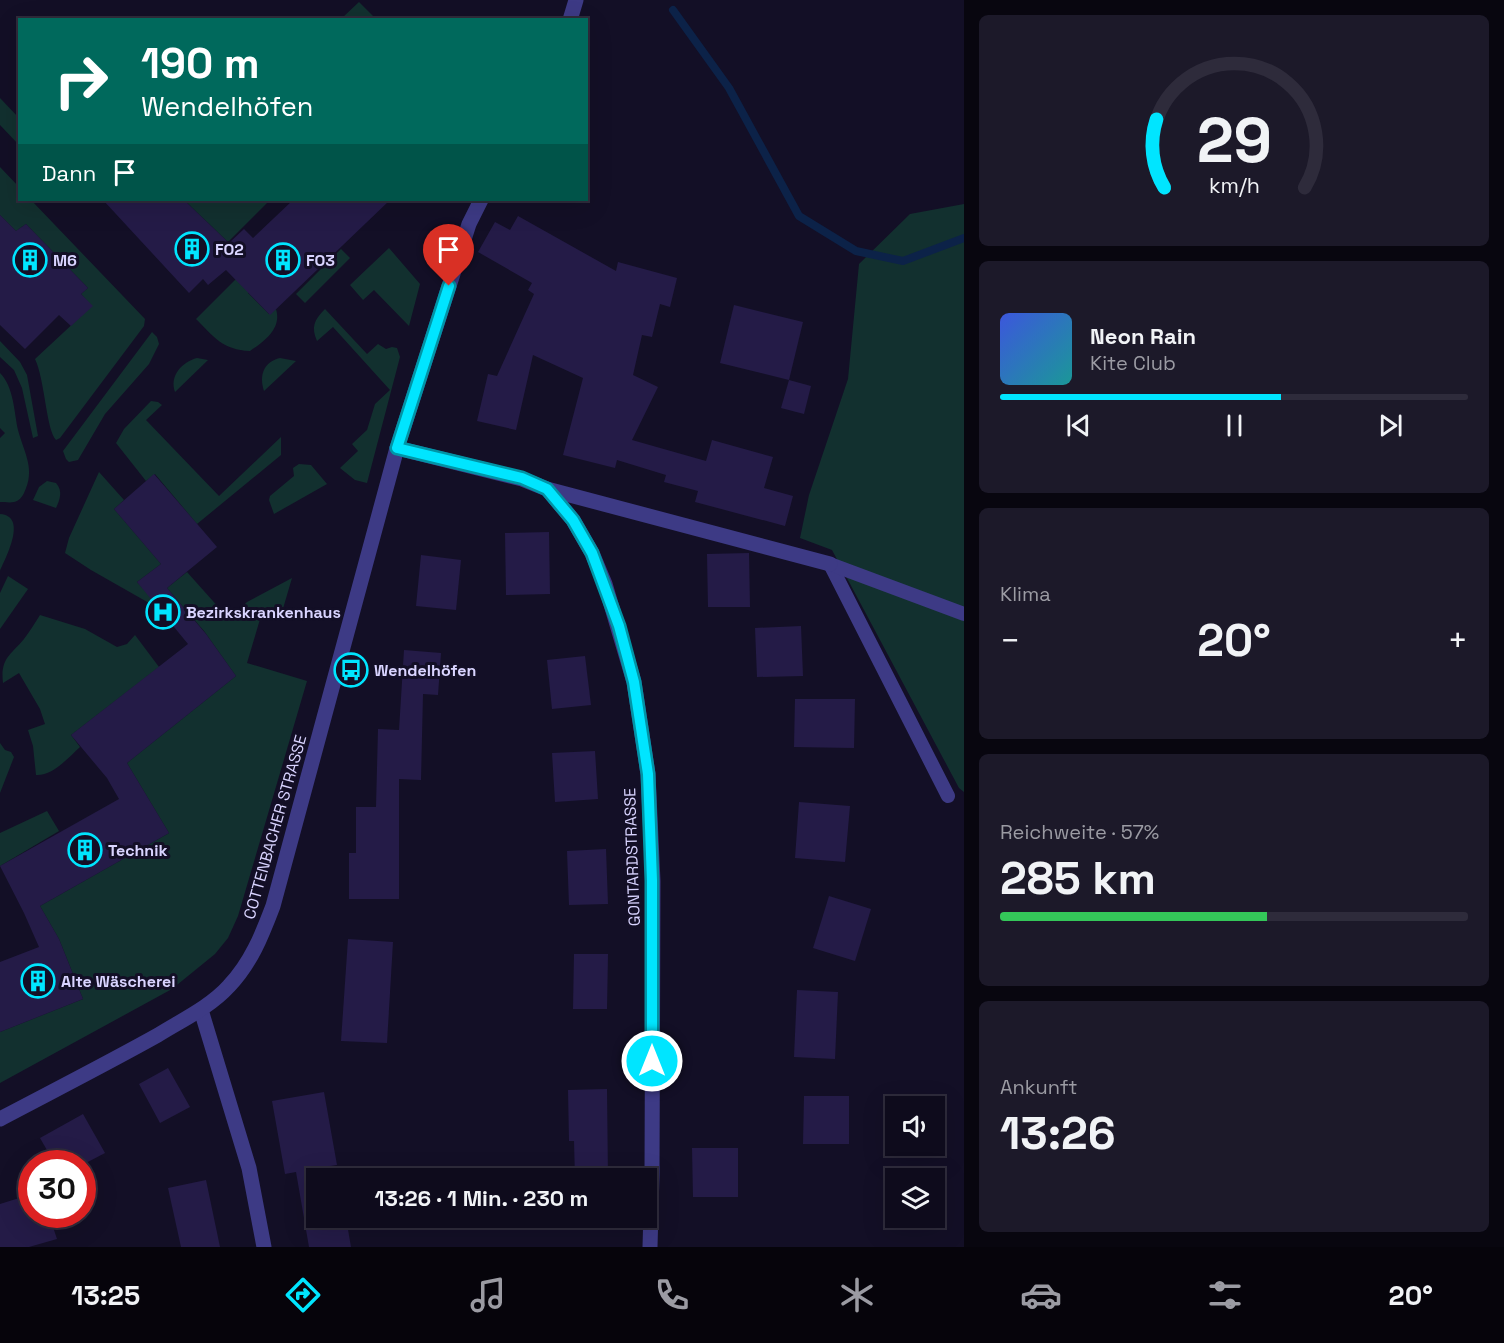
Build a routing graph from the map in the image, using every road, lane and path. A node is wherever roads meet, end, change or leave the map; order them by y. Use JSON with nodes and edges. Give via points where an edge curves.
{"nodes":[{"id":1,"x":576,"y":0,"type":"edge"},
{"id":2,"x":571,"y":18,"type":"edge"},
{"id":3,"x":481,"y":201,"type":"edge"},
{"id":4,"x":397,"y":448,"type":"junction"},
{"id":5,"x":547,"y":489,"type":"junction"},
{"id":6,"x":830,"y":564,"type":"junction"},
{"id":7,"x":964,"y":614,"type":"edge"},
{"id":8,"x":948,"y":796,"type":"dead end"},
{"id":9,"x":201,"y":1010,"type":"junction"},
{"id":10,"x":0,"y":1119,"type":"edge"},
{"id":11,"x":264,"y":1247,"type":"edge"},
{"id":12,"x":650,"y":1247,"type":"edge"}],
"edges":[{"from":1,"to":2,"type":"street"},
{"from":3,"to":4,"type":"street","via":[[469,224]]},
{"from":4,"to":5,"type":"street","name":"GONTARDSTRASSE","via":[[522,478]]},
{"from":4,"to":9,"type":"street","name":"COTTENBACHER STRASSE","via":[[273,906],[246,965]]},
{"from":5,"to":6,"type":"street","name":"GONTARDSTRASSE"},
{"from":5,"to":12,"type":"street","name":"GONTARDSTRASSE","via":[[573,520],[604,584],[634,682],[648,774],[652,881]]},
{"from":6,"to":7,"type":"lane"},
{"from":6,"to":8,"type":"lane"},
{"from":9,"to":10,"type":"street","name":"COTTENBACHER STRASSE"},
{"from":9,"to":11,"type":"street","via":[[249,1168]]}]}
